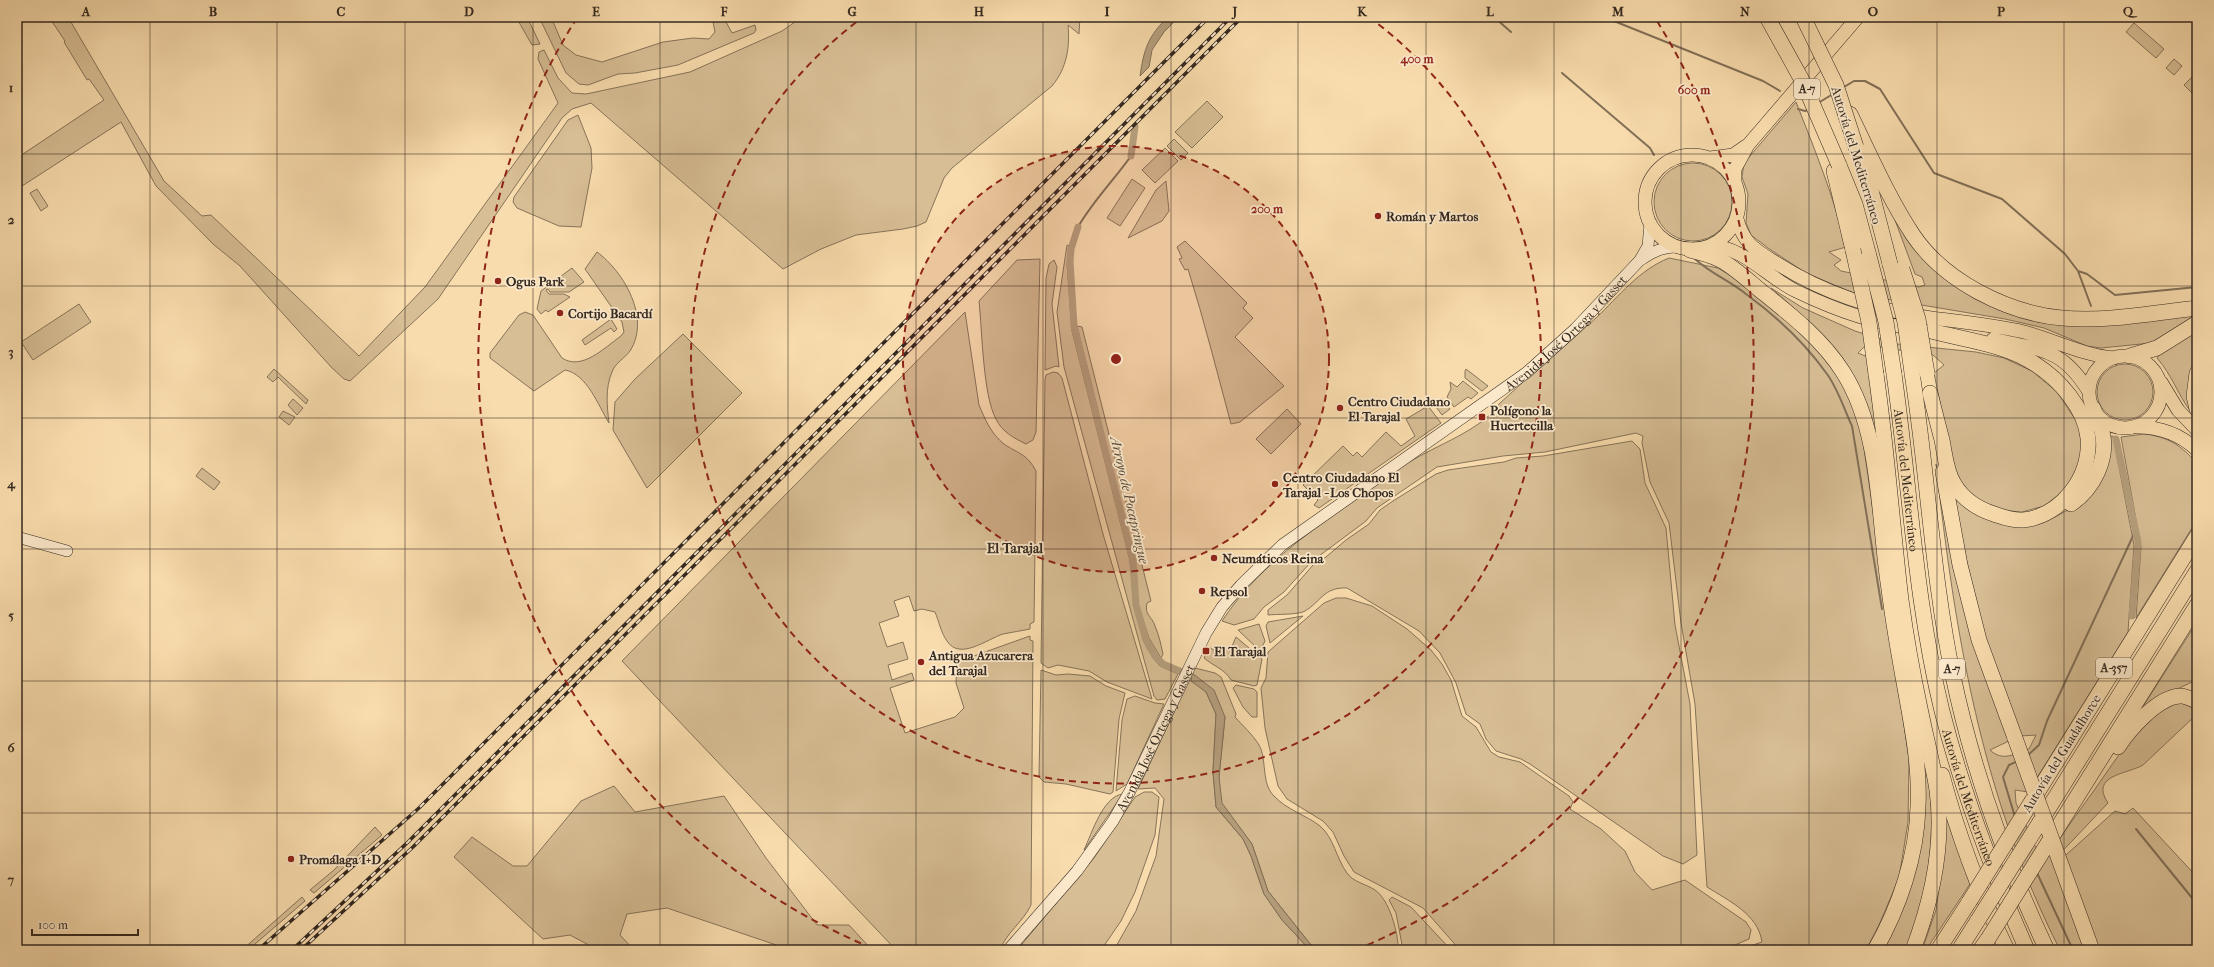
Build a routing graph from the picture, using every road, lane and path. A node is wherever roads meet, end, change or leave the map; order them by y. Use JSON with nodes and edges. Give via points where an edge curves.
{"nodes":[{"id":1,"x":1767,"y":17,"type":"edge"},
{"id":2,"x":1803,"y":17,"type":"edge"},
{"id":3,"x":1858,"y":17,"type":"edge"},
{"id":4,"x":1859,"y":143,"type":"junction"},
{"id":5,"x":1748,"y":146,"type":"junction"},
{"id":6,"x":1710,"y":158,"type":"junction"},
{"id":7,"x":1837,"y":168,"type":"junction"},
{"id":8,"x":1735,"y":181,"type":"junction"},
{"id":9,"x":1737,"y":219,"type":"junction"},
{"id":10,"x":1650,"y":224,"type":"junction"},
{"id":11,"x":1711,"y":246,"type":"junction"},
{"id":12,"x":1683,"y":248,"type":"junction"},
{"id":13,"x":1640,"y":260,"type":"junction"},
{"id":14,"x":2197,"y":308,"type":"edge"},
{"id":15,"x":2197,"y":323,"type":"edge"},
{"id":16,"x":1931,"y":331,"type":"junction"},
{"id":17,"x":2130,"y":356,"type":"junction"},
{"id":18,"x":2114,"y":358,"type":"junction"},
{"id":19,"x":1920,"y":373,"type":"junction"},
{"id":20,"x":2197,"y":373,"type":"edge"},
{"id":21,"x":2160,"y":381,"type":"junction"},
{"id":22,"x":2089,"y":392,"type":"junction"},
{"id":23,"x":1930,"y":393,"type":"junction"},
{"id":24,"x":2093,"y":408,"type":"junction"},
{"id":25,"x":2197,"y":409,"type":"edge"},
{"id":26,"x":2135,"y":427,"type":"junction"},
{"id":27,"x":2197,"y":430,"type":"edge"},
{"id":28,"x":2197,"y":450,"type":"edge"},
{"id":29,"x":2024,"y":520,"type":"junction"},
{"id":30,"x":2197,"y":536,"type":"edge"},
{"id":31,"x":17,"y":538,"type":"edge"},
{"id":32,"x":67,"y":552,"type":"dead end"},
{"id":33,"x":2197,"y":571,"type":"edge"},
{"id":34,"x":2197,"y":605,"type":"edge"},
{"id":35,"x":1912,"y":662,"type":"junction"},
{"id":36,"x":2197,"y":693,"type":"edge"},
{"id":37,"x":2197,"y":700,"type":"edge"},
{"id":38,"x":2071,"y":805,"type":"junction"},
{"id":39,"x":1984,"y":944,"type":"edge"},
{"id":40,"x":1008,"y":950,"type":"edge"},
{"id":41,"x":1874,"y":950,"type":"edge"},
{"id":42,"x":1913,"y":950,"type":"edge"},
{"id":43,"x":1938,"y":950,"type":"edge"},
{"id":44,"x":1959,"y":950,"type":"edge"},
{"id":45,"x":2007,"y":950,"type":"edge"},
{"id":46,"x":2027,"y":950,"type":"edge"},
{"id":47,"x":2047,"y":950,"type":"edge"},
{"id":48,"x":2092,"y":950,"type":"edge"}],
"edges":[{"from":1,"to":7,"type":"highway","number":"A-7","bridge":true,"via":[[1803,82]]},
{"from":2,"to":4,"type":"highway","name":"Autovía del Mediterráneo","number":"A-7","bridge":true,"via":[[1836,85]]},
{"from":3,"to":5,"type":"main road"},
{"from":4,"to":14,"type":"highway","via":[[1914,236],[1938,262],[1968,287],[2007,305],[2035,314],[2062,318],[2103,317]]},
{"from":4,"to":19,"type":"highway","name":"Autovía del Mediterráneo","number":"A-7","bridge":true,"via":[[1896,267],[1905,322]]},
{"from":5,"to":6,"type":"main road","via":[[1733,155]]},
{"from":5,"to":8,"type":"main road","via":[[1735,169]]},
{"from":6,"to":8,"type":"main road","via":[[1720,164]]},
{"from":6,"to":10,"type":"main road","via":[[1684,156],[1661,167],[1650,182],[1645,199],[1646,215]]},
{"from":7,"to":35,"type":"highway","bridge":true,"via":[[1869,322],[1892,498],[1901,601]]},
{"from":7,"to":46,"type":"highway","name":"Autovía del Mediterráneo","number":"A-7","bridge":true,"via":[[1855,204],[1886,322],[1926,628],[1942,711],[1962,783],[1985,848]]},
{"from":8,"to":9,"type":"main road","via":[[1740,200]]},
{"from":9,"to":11,"type":"main road","via":[[1722,239]]},
{"from":9,"to":18,"type":"main road","via":[[1741,234],[1749,245],[1798,276],[1842,297],[1881,308],[2023,332],[2064,344],[2083,353]]},
{"from":10,"to":12,"type":"main road","via":[[1661,238]]},
{"from":10,"to":13,"type":"main road","name":"Avenida José Ortega y Gasset","via":[[1648,246]]},
{"from":11,"to":12,"type":"main road"},
{"from":11,"to":16,"type":"main road","via":[[1725,246],[1795,291],[1831,306],[1876,321]]},
{"from":12,"to":13,"type":"main road","name":"Avenida José Ortega y Gasset","via":[[1670,246]]},
{"from":12,"to":41,"type":"highway","via":[[1724,262],[1798,320],[1818,340],[1843,372],[1858,401],[1867,428],[1888,588],[1916,752],[1918,807],[1913,847],[1905,879],[1896,908]]},
{"from":13,"to":40,"type":"main road","name":"Avenida José Ortega y Gasset","via":[[1575,329],[1526,373],[1282,545],[1247,579],[1222,607],[1206,633],[1113,821],[1077,871]]},
{"from":15,"to":17,"type":"highway","via":[[2157,348]]},
{"from":16,"to":22,"type":"main road","via":[[1985,338],[2044,351],[2071,366]]},
{"from":16,"to":29,"type":"highway","via":[[2004,349],[2034,364],[2053,378],[2070,396],[2082,417],[2088,436],[2088,452],[2085,469],[2073,492],[2056,506]]},
{"from":17,"to":18,"type":"main road"},
{"from":17,"to":21,"type":"main road","via":[[2149,364]]},
{"from":18,"to":22,"type":"main road","via":[[2103,363],[2095,373]]},
{"from":19,"to":23,"type":"highway"},
{"from":19,"to":47,"type":"highway","name":"Autovía del Mediterráneo","number":"A-7","via":[[1919,419],[1937,581],[1953,676],[1972,752],[1996,830]]},
{"from":20,"to":25,"type":"highway","via":[[2194,396]]},
{"from":21,"to":26,"type":"main road","via":[[2162,393],[2155,412]]},
{"from":21,"to":27,"type":"main road","via":[[2178,410]]},
{"from":22,"to":24,"type":"main road"},
{"from":23,"to":29,"type":"highway","via":[[1947,469],[1954,484],[1968,501],[1984,511],[2010,519]]},
{"from":23,"to":48,"type":"highway","bridge":true,"via":[[1960,565],[1979,640]]},
{"from":24,"to":26,"type":"main road","via":[[2101,419],[2109,424]]},
{"from":24,"to":29,"type":"highway","via":[[2102,432],[2103,450],[2100,467],[2091,484],[2078,500],[2059,512],[2040,519]]},
{"from":26,"to":28,"type":"main road","via":[[2152,427],[2170,432]]},
{"from":30,"to":43,"type":"highway","name":"Autovía del Guadalhorce","number":"A-357","bridge":true},
{"from":31,"to":32,"type":"main road"},
{"from":33,"to":44,"type":"highway","name":"Autovía del Guadalhorce","number":"A-357","bridge":true},
{"from":34,"to":38,"type":"highway"},
{"from":35,"to":42,"type":"highway","via":[[1937,790],[1938,825],[1928,906]]},
{"from":35,"to":45,"type":"highway","via":[[1944,784],[1964,846]]},
{"from":36,"to":37,"type":"main road"},
{"from":37,"to":38,"type":"highway","via":[[2181,696],[2170,699],[2152,710],[2126,735],[2094,781]]},
{"from":38,"to":39,"type":"highway","bridge":true}]}
